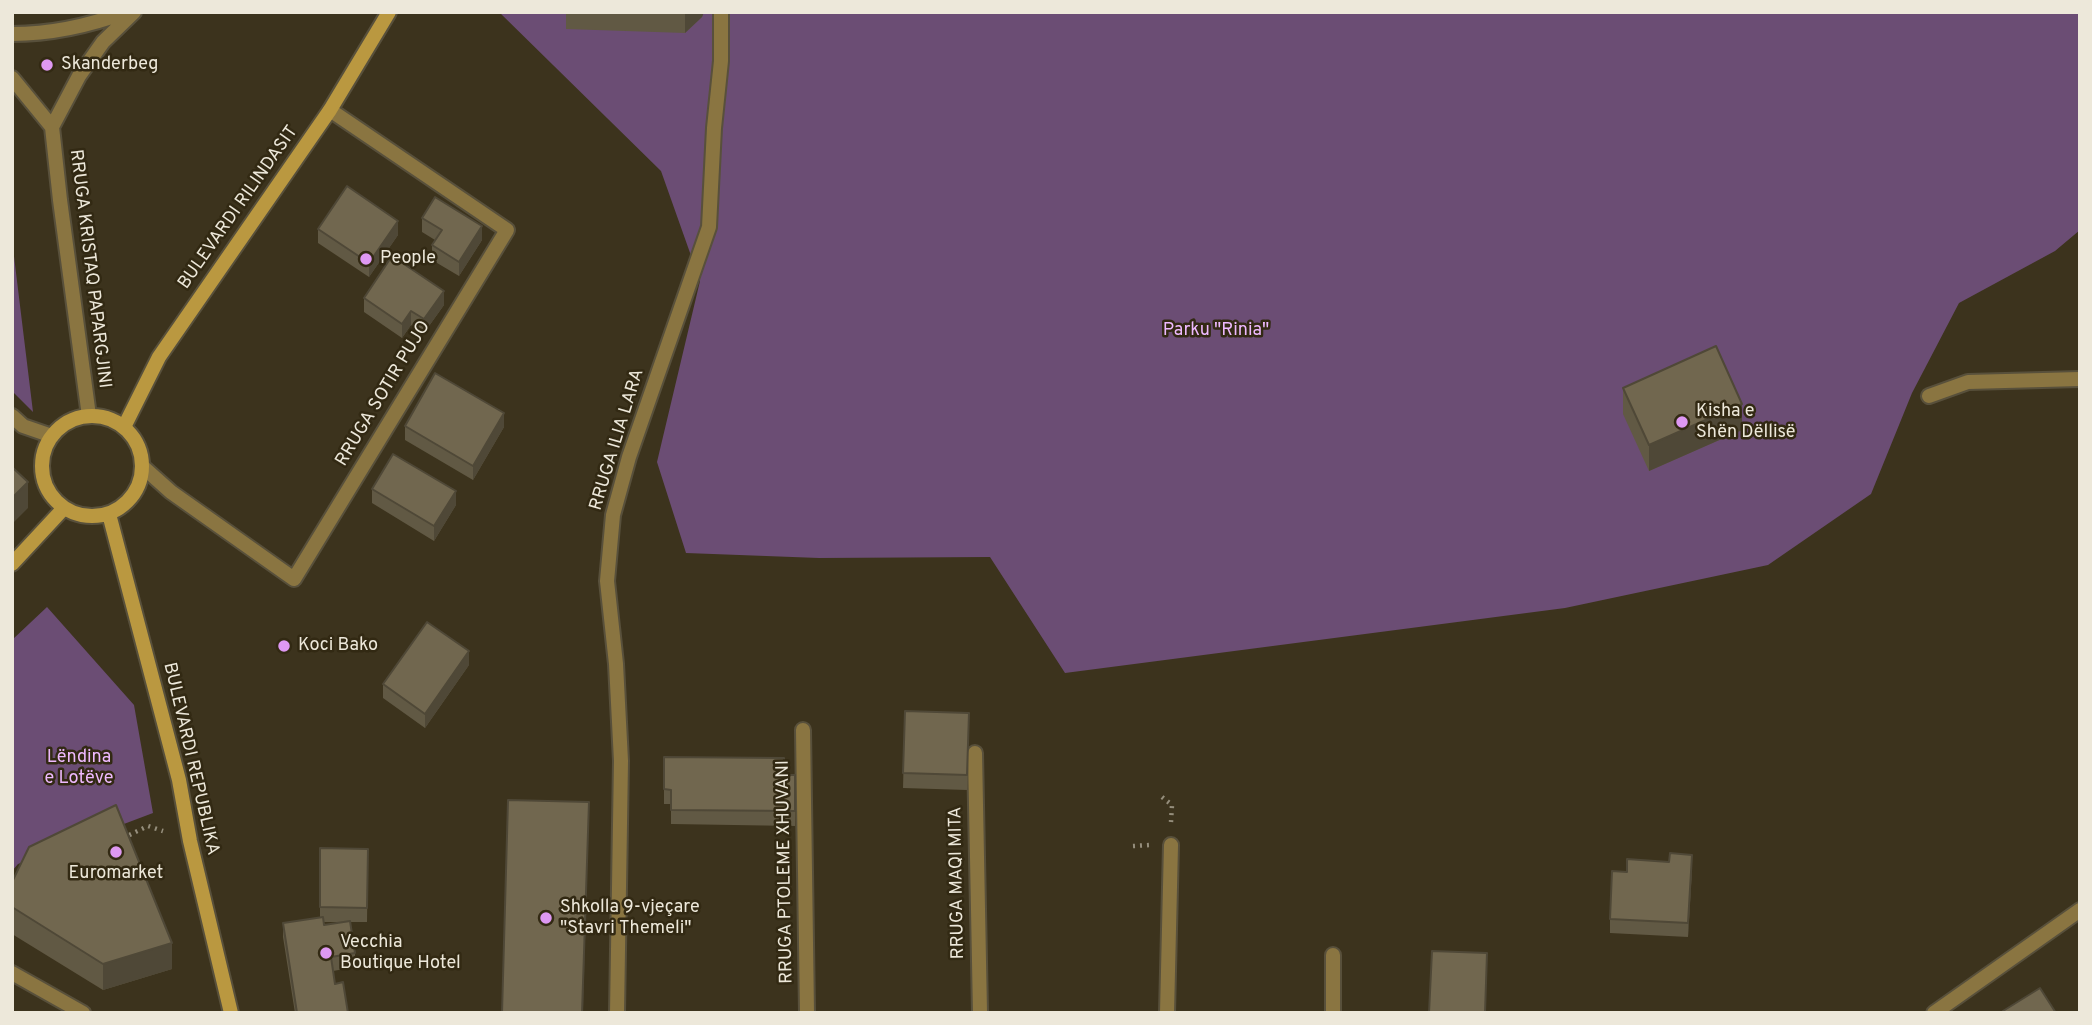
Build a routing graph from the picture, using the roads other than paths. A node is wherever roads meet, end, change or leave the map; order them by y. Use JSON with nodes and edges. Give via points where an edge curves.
{"nodes":[{"id":1,"x":127,"y":12,"type":"edge"},
{"id":2,"x":134,"y":12,"type":"edge"},
{"id":3,"x":389,"y":12,"type":"edge"},
{"id":4,"x":721,"y":12,"type":"edge"},
{"id":5,"x":12,"y":34,"type":"edge"},
{"id":6,"x":12,"y":78,"type":"edge"},
{"id":7,"x":330,"y":110,"type":"junction"},
{"id":8,"x":52,"y":127,"type":"junction"},
{"id":9,"x":2080,"y":379,"type":"edge"},
{"id":10,"x":1929,"y":396,"type":"dead end"},
{"id":11,"x":12,"y":416,"type":"edge"},
{"id":12,"x":89,"y":416,"type":"junction"},
{"id":13,"x":124,"y":426,"type":"junction"},
{"id":14,"x":51,"y":436,"type":"junction"},
{"id":15,"x":143,"y":467,"type":"junction"},
{"id":16,"x":64,"y":508,"type":"junction"},
{"id":17,"x":109,"y":514,"type":"junction"},
{"id":18,"x":12,"y":564,"type":"edge"},
{"id":19,"x":803,"y":730,"type":"dead end"},
{"id":20,"x":975,"y":753,"type":"dead end"},
{"id":21,"x":1171,"y":845,"type":"dead end"},
{"id":22,"x":2080,"y":911,"type":"edge"},
{"id":23,"x":1333,"y":955,"type":"dead end"},
{"id":24,"x":12,"y":973,"type":"edge"},
{"id":25,"x":83,"y":1013,"type":"edge"},
{"id":26,"x":231,"y":1013,"type":"edge"},
{"id":27,"x":617,"y":1013,"type":"edge"},
{"id":28,"x":807,"y":1013,"type":"edge"},
{"id":29,"x":980,"y":1013,"type":"edge"},
{"id":30,"x":1167,"y":1013,"type":"edge"},
{"id":31,"x":1333,"y":1013,"type":"edge"},
{"id":32,"x":1934,"y":1013,"type":"edge"}],
"edges":[{"from":1,"to":5,"type":"street","via":[[35,34]]},
{"from":2,"to":8,"type":"street","via":[[103,42]]},
{"from":3,"to":7,"type":"main road","name":"BULEVARDI RILINDASIT"},
{"from":4,"to":27,"type":"street","name":"RRUGA ILIA LARA","via":[[709,227],[613,515],[607,581],[621,761]]},
{"from":6,"to":8,"type":"street"},
{"from":7,"to":13,"type":"main road","name":"BULEVARDI RILINDASIT","via":[[159,357]]},
{"from":7,"to":15,"type":"street","name":"RRUGA SOTIR PUJO","via":[[507,230],[294,579]]},
{"from":8,"to":12,"type":"street","name":"RRUGA KRISTAQ PAPARGJINI"},
{"from":9,"to":10,"type":"street","via":[[1968,382]]},
{"from":11,"to":14,"type":"street","via":[[23,426]]},
{"from":12,"to":13,"type":"main road"},
{"from":12,"to":14,"type":"main road","via":[[63,425]]},
{"from":13,"to":15,"type":"main road","via":[[135,438]]},
{"from":14,"to":16,"type":"main road","via":[[44,451],[44,482]]},
{"from":15,"to":17,"type":"main road","via":[[134,496]]},
{"from":16,"to":17,"type":"main road","via":[[78,515]]},
{"from":16,"to":18,"type":"main road"},
{"from":17,"to":26,"type":"main road","name":"BULEVARDI REPUBLIKA","via":[[179,780]]},
{"from":19,"to":28,"type":"street","name":"RRUGA PTOLEME XHUVANI"},
{"from":20,"to":29,"type":"street","name":"RRUGA MAQI MITA"},
{"from":21,"to":30,"type":"street"},
{"from":22,"to":32,"type":"street"},
{"from":23,"to":31,"type":"street"},
{"from":24,"to":25,"type":"street"}]}
